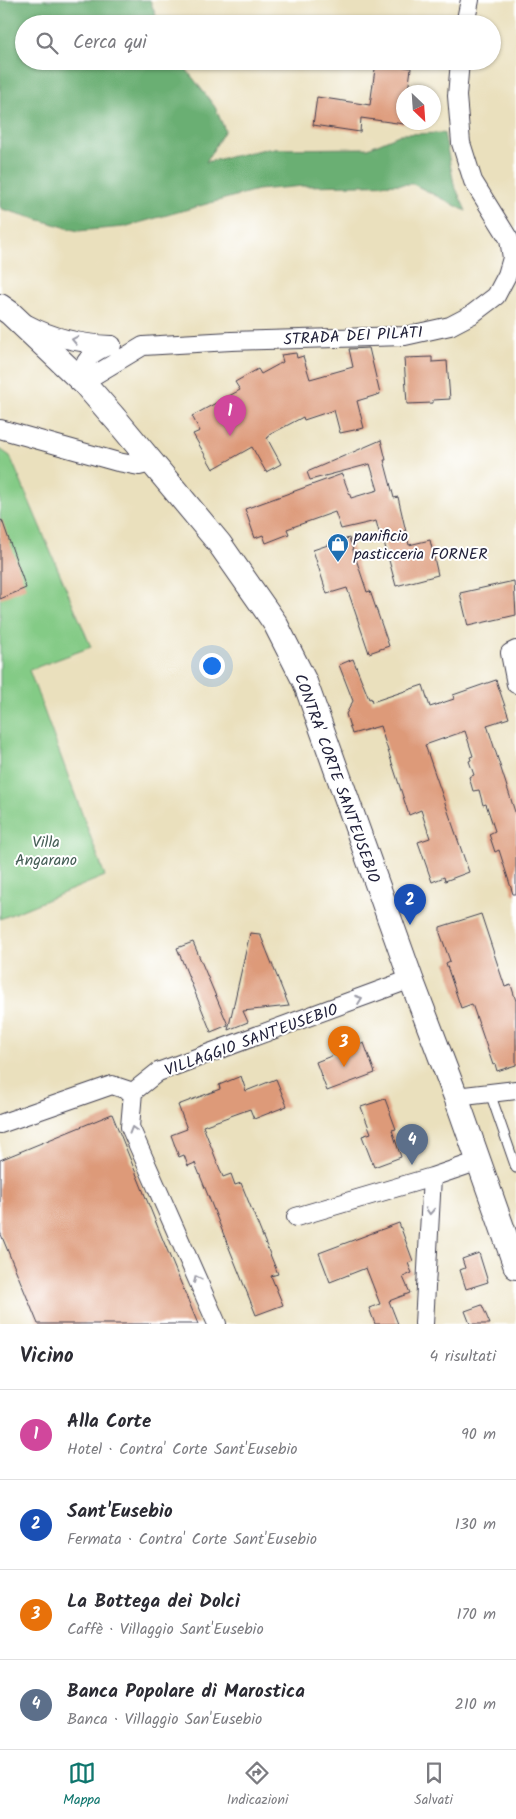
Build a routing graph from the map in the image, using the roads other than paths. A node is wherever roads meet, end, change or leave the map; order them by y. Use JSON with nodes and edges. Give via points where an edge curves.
{"nodes":[{"id":1,"x":470,"y":0,"type":"edge"},
{"id":2,"x":467,"y":15,"type":"edge"},
{"id":3,"x":459,"y":70,"type":"edge"},
{"id":4,"x":512,"y":240,"type":"edge"},
{"id":5,"x":8,"y":312,"type":"edge"},
{"id":6,"x":112,"y":345,"type":"junction"},
{"id":7,"x":151,"y":345,"type":"junction"},
{"id":8,"x":82,"y":382,"type":"junction"},
{"id":9,"x":0,"y":429,"type":"edge"},
{"id":10,"x":26,"y":436,"type":"junction"},
{"id":11,"x":0,"y":437,"type":"edge"},
{"id":12,"x":151,"y":463,"type":"junction"},
{"id":13,"x":516,"y":650,"type":"edge"},
{"id":14,"x":516,"y":684,"type":"edge"},
{"id":15,"x":411,"y":979,"type":"junction"},
{"id":16,"x":516,"y":1090,"type":"edge"},
{"id":17,"x":133,"y":1092,"type":"junction"},
{"id":18,"x":490,"y":1093,"type":"junction"},
{"id":19,"x":456,"y":1096,"type":"junction"},
{"id":20,"x":0,"y":1124,"type":"edge"},
{"id":21,"x":478,"y":1161,"type":"junction"},
{"id":22,"x":516,"y":1168,"type":"edge"},
{"id":23,"x":432,"y":1177,"type":"junction"},
{"id":24,"x":296,"y":1217,"type":"dead end"},
{"id":25,"x":516,"y":1267,"type":"edge"},
{"id":26,"x":217,"y":1324,"type":"edge"},
{"id":27,"x":424,"y":1324,"type":"edge"}],
"edges":[{"from":1,"to":2,"type":"street"},
{"from":3,"to":4,"type":"street","name":"STRADA DEI PILATI","via":[[457,96],[461,143],[473,181]]},
{"from":4,"to":7,"type":"street","name":"STRADA DEI PILATI","via":[[512,258],[496,296],[450,326],[405,336]]},
{"from":6,"to":5,"type":"street","name":"STRADA DEI PILATI","one_way":true,"via":[[60,337],[36,329]]},
{"from":5,"to":8,"type":"street","name":"CONTRA' CORTE SANT'EUSEBIO"},
{"from":6,"to":7,"type":"street","name":"STRADA DEI PILATI"},
{"from":6,"to":8,"type":"street","name":"STRADA DEI PILATI","via":[[98,350],[86,361]]},
{"from":7,"to":8,"type":"street","name":"STRADA DEI PILATI"},
{"from":8,"to":12,"type":"street","name":"CONTRA' CORTE SANT'EUSEBIO"},
{"from":9,"to":10,"type":"street"},
{"from":10,"to":11,"type":"lane"},
{"from":10,"to":12,"type":"street","via":[[118,462],[139,466]]},
{"from":12,"to":15,"type":"street","name":"CONTRA' CORTE SANT'EUSEBIO","via":[[219,543],[275,623],[301,674]]},
{"from":13,"to":14,"type":"street","via":[[510,653]]},
{"from":17,"to":15,"type":"street","name":"VILLAGGIO SANT'EUSEBIO","one_way":true,"via":[[158,1072]]},
{"from":15,"to":19,"type":"street","name":"CONTRA' CORTE SANT'EUSEBIO"},
{"from":16,"to":18,"type":"street"},
{"from":17,"to":20,"type":"street","via":[[112,1085]]},
{"from":26,"to":17,"type":"street","one_way":true,"via":[[130,1127]]},
{"from":18,"to":19,"type":"street"},
{"from":18,"to":22,"type":"lane"},
{"from":19,"to":21,"type":"street","name":"CONTRA' CORTE SANT'EUSEBIO"},
{"from":21,"to":23,"type":"street"},
{"from":21,"to":25,"type":"street","name":"CONTRA' CORTE SANT'EUSEBIO"},
{"from":23,"to":24,"type":"street"},
{"from":23,"to":27,"type":"street","one_way":true}]}
